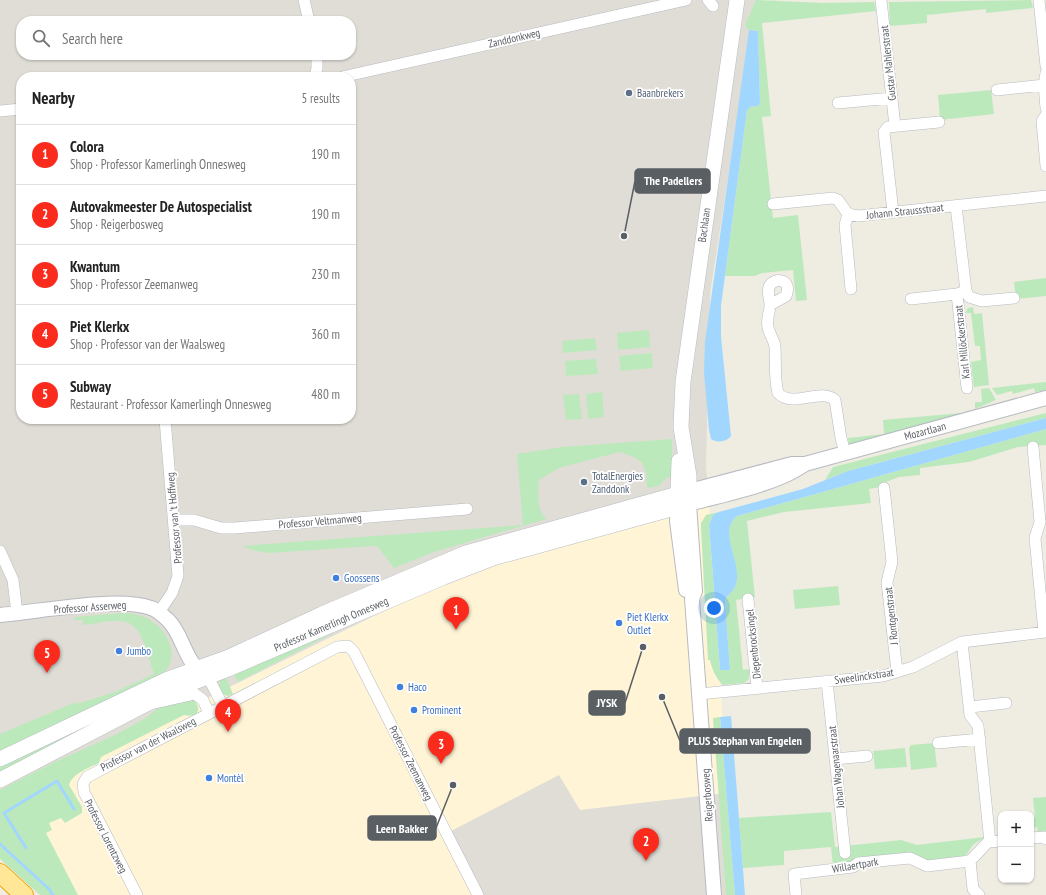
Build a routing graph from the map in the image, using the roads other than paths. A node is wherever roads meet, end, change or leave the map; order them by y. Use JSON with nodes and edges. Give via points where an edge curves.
{"nodes":[{"id":1,"x":304,"y":0,"type":"edge"},
{"id":2,"x":686,"y":0,"type":"edge"},
{"id":3,"x":736,"y":0,"type":"edge"},
{"id":4,"x":881,"y":0,"type":"edge"},
{"id":5,"x":1039,"y":0,"type":"edge"},
{"id":6,"x":308,"y":16,"type":"edge"},
{"id":7,"x":317,"y":60,"type":"edge"},
{"id":8,"x":1046,"y":66,"type":"edge"},
{"id":9,"x":317,"y":72,"type":"edge"},
{"id":10,"x":1046,"y":73,"type":"edge"},
{"id":11,"x":356,"y":74,"type":"edge"},
{"id":12,"x":1044,"y":85,"type":"junction"},
{"id":13,"x":997,"y":90,"type":"dead end"},
{"id":14,"x":892,"y":98,"type":"junction"},
{"id":15,"x":838,"y":103,"type":"dead end"},
{"id":16,"x":1046,"y":108,"type":"edge"},
{"id":17,"x":16,"y":109,"type":"edge"},
{"id":18,"x":0,"y":111,"type":"edge"},
{"id":19,"x":1046,"y":115,"type":"edge"},
{"id":20,"x":939,"y":122,"type":"dead end"},
{"id":21,"x":891,"y":126,"type":"junction"},
{"id":22,"x":1046,"y":166,"type":"edge"},
{"id":23,"x":1046,"y":196,"type":"edge"},
{"id":24,"x":773,"y":204,"type":"dead end"},
{"id":25,"x":956,"y":206,"type":"junction"},
{"id":26,"x":893,"y":212,"type":"junction"},
{"id":27,"x":848,"y":214,"type":"junction"},
{"id":28,"x":851,"y":289,"type":"dead end"},
{"id":29,"x":961,"y":293,"type":"junction"},
{"id":30,"x":1014,"y":298,"type":"dead end"},
{"id":31,"x":911,"y":299,"type":"dead end"},
{"id":32,"x":770,"y":305,"type":"dead end"},
{"id":33,"x":967,"y":388,"type":"dead end"},
{"id":34,"x":1046,"y":398,"type":"edge"},
{"id":35,"x":165,"y":424,"type":"edge"},
{"id":36,"x":1033,"y":447,"type":"dead end"},
{"id":37,"x":845,"y":453,"type":"junction"},
{"id":38,"x":884,"y":488,"type":"dead end"},
{"id":39,"x":683,"y":499,"type":"junction"},
{"id":40,"x":467,"y":509,"type":"dead end"},
{"id":41,"x":174,"y":520,"type":"junction"},
{"id":42,"x":0,"y":551,"type":"edge"},
{"id":43,"x":748,"y":599,"type":"dead end"},
{"id":44,"x":159,"y":612,"type":"junction"},
{"id":45,"x":17,"y":613,"type":"junction"},
{"id":46,"x":0,"y":615,"type":"edge"},
{"id":47,"x":1045,"y":632,"type":"edge"},
{"id":48,"x":962,"y":642,"type":"junction"},
{"id":49,"x":354,"y":652,"type":"joint"},
{"id":50,"x":897,"y":672,"type":"junction"},
{"id":51,"x":194,"y":676,"type":"junction"},
{"id":52,"x":208,"y":677,"type":"junction"},
{"id":53,"x":827,"y":681,"type":"junction"},
{"id":54,"x":758,"y":688,"type":"junction"},
{"id":55,"x":699,"y":694,"type":"junction"},
{"id":56,"x":1006,"y":703,"type":"dead end"},
{"id":57,"x":147,"y":705,"type":"junction"},
{"id":58,"x":223,"y":706,"type":"junction"},
{"id":59,"x":970,"y":707,"type":"junction"},
{"id":60,"x":209,"y":713,"type":"junction"},
{"id":61,"x":980,"y":738,"type":"junction"},
{"id":62,"x":938,"y":743,"type":"dead end"},
{"id":63,"x":868,"y":756,"type":"dead end"},
{"id":64,"x":0,"y":759,"type":"edge"},
{"id":65,"x":835,"y":759,"type":"junction"},
{"id":66,"x":87,"y":776,"type":"joint"},
{"id":67,"x":0,"y":780,"type":"edge"},
{"id":68,"x":1034,"y":838,"type":"edge"},
{"id":69,"x":1046,"y":839,"type":"edge"},
{"id":70,"x":996,"y":841,"type":"edge"},
{"id":71,"x":844,"y":853,"type":"dead end"},
{"id":72,"x":970,"y":861,"type":"junction"},
{"id":73,"x":0,"y":873,"type":"edge"},
{"id":74,"x":24,"y":895,"type":"edge"},
{"id":75,"x":137,"y":895,"type":"edge"},
{"id":76,"x":478,"y":895,"type":"edge"},
{"id":77,"x":714,"y":895,"type":"edge"},
{"id":78,"x":796,"y":895,"type":"edge"},
{"id":79,"x":979,"y":895,"type":"edge"}],
"edges":[{"from":1,"to":6,"type":"street"},
{"from":2,"to":11,"type":"street","name":"Zanddonkweg"},
{"from":3,"to":39,"type":"main road","name":"Bachlaan","via":[[681,402]]},
{"from":4,"to":14,"type":"street","name":"Gustav Mahlerstraat"},
{"from":5,"to":8,"type":"street"},
{"from":7,"to":9,"type":"street"},
{"from":10,"to":12,"type":"street"},
{"from":12,"to":13,"type":"street"},
{"from":12,"to":16,"type":"street"},
{"from":14,"to":15,"type":"street"},
{"from":14,"to":21,"type":"street","name":"Gustav Mahlerstraat"},
{"from":17,"to":18,"type":"street"},
{"from":19,"to":22,"type":"street","via":[[1042,121]]},
{"from":20,"to":21,"type":"street"},
{"from":21,"to":26,"type":"street","name":"Gustav Mahlerstraat","via":[[884,132]]},
{"from":23,"to":25,"type":"street","name":"Johann Straussstraat"},
{"from":24,"to":27,"type":"street","via":[[833,198],[838,200]]},
{"from":25,"to":26,"type":"street","name":"Johann Straussstraat"},
{"from":25,"to":29,"type":"street","name":"Karl Millöckerstraat"},
{"from":26,"to":27,"type":"street","name":"Johann Straussstraat","via":[[858,216]]},
{"from":27,"to":28,"type":"street","via":[[844,225]]},
{"from":29,"to":30,"type":"street","via":[[982,301]]},
{"from":29,"to":31,"type":"street"},
{"from":29,"to":33,"type":"street","name":"Karl Millöckerstraat"},
{"from":32,"to":37,"type":"street","via":[[767,322],[775,346],[778,393],[782,398],[790,399],[826,396],[835,400],[840,438]]},
{"from":34,"to":37,"type":"street","name":"Mozartlaan"},
{"from":35,"to":41,"type":"street","name":"Professor van 't Hoffweg"},
{"from":36,"to":47,"type":"street","via":[[1040,522],[1035,538]]},
{"from":37,"to":39,"type":"street","name":"Mozartlaan","via":[[805,464],[792,464]]},
{"from":38,"to":50,"type":"street","name":"J Rontgenstraat","via":[[892,562],[887,582]]},
{"from":39,"to":51,"type":"main road","name":"Professor Kamerlingh Onnesweg","via":[[466,553],[322,614]]},
{"from":39,"to":52,"type":"main road","name":"Professor Kamerlingh Onnesweg","via":[[493,558]]},
{"from":39,"to":55,"type":"street","name":"Reigerbosweg","via":[[695,591],[692,599]]},
{"from":40,"to":41,"type":"street","name":"Professor Veltmanweg","via":[[235,528],[221,528],[194,520]]},
{"from":41,"to":44,"type":"street","name":"Professor van 't Hoffweg","via":[[178,576],[172,593]]},
{"from":42,"to":45,"type":"street","via":[[13,580]]},
{"from":43,"to":54,"type":"street","name":"Diepenbrocksingel"},
{"from":44,"to":45,"type":"street","name":"Professor Asserweg","via":[[127,604],[104,604]]},
{"from":44,"to":51,"type":"street","via":[[170,622]]},
{"from":45,"to":46,"type":"street","name":"Professor Asserweg"},
{"from":47,"to":48,"type":"street","name":"Sweelinckstraat"},
{"from":48,"to":50,"type":"street","name":"Sweelinckstraat","via":[[913,667]]},
{"from":48,"to":59,"type":"street"},
{"from":49,"to":58,"type":"street","name":"Professor van der Waalsweg","via":[[348,646],[337,647]]},
{"from":49,"to":76,"type":"street","name":"Professor Zeemanweg"},
{"from":50,"to":53,"type":"street","name":"Sweelinckstraat","via":[[883,676]]},
{"from":51,"to":52,"type":"main road","name":"Professor Kamerlingh Onnesweg"},
{"from":51,"to":57,"type":"main road","name":"Professor Kamerlingh Onnesweg"},
{"from":51,"to":64,"type":"main road","name":"Professor Kamerlingh Onnesweg","via":[[168,679]]},
{"from":52,"to":58,"type":"street"},
{"from":53,"to":54,"type":"street","name":"Sweelinckstraat"},
{"from":53,"to":65,"type":"street","name":"Johan Wagenaarstraat"},
{"from":54,"to":55,"type":"street","name":"Sweelinckstraat"},
{"from":55,"to":77,"type":"street","name":"Reigerbosweg"},
{"from":56,"to":59,"type":"street"},
{"from":57,"to":60,"type":"street","name":"Professor van der Waalsweg","via":[[195,694],[203,700]]},
{"from":57,"to":67,"type":"main road","name":"Professor Kamerlingh Onnesweg"},
{"from":58,"to":60,"type":"street","name":"Professor van der Waalsweg"},
{"from":59,"to":61,"type":"street","via":[[970,714],[978,726]]},
{"from":60,"to":66,"type":"street","name":"Professor van der Waalsweg"},
{"from":61,"to":62,"type":"street"},
{"from":61,"to":70,"type":"street"},
{"from":63,"to":65,"type":"street"},
{"from":65,"to":71,"type":"street","name":"Johan Wagenaarstraat"},
{"from":66,"to":75,"type":"street","name":"Professor Lorentzweg","via":[[83,784],[84,792]]},
{"from":68,"to":69,"type":"street"},
{"from":70,"to":72,"type":"street","via":[[988,842]]},
{"from":72,"to":78,"type":"street","name":"Willaertpark","via":[[927,866],[910,858],[858,863],[853,867],[794,874]]},
{"from":72,"to":79,"type":"street","via":[[973,889]]},
{"from":73,"to":74,"type":"highway"}]}
